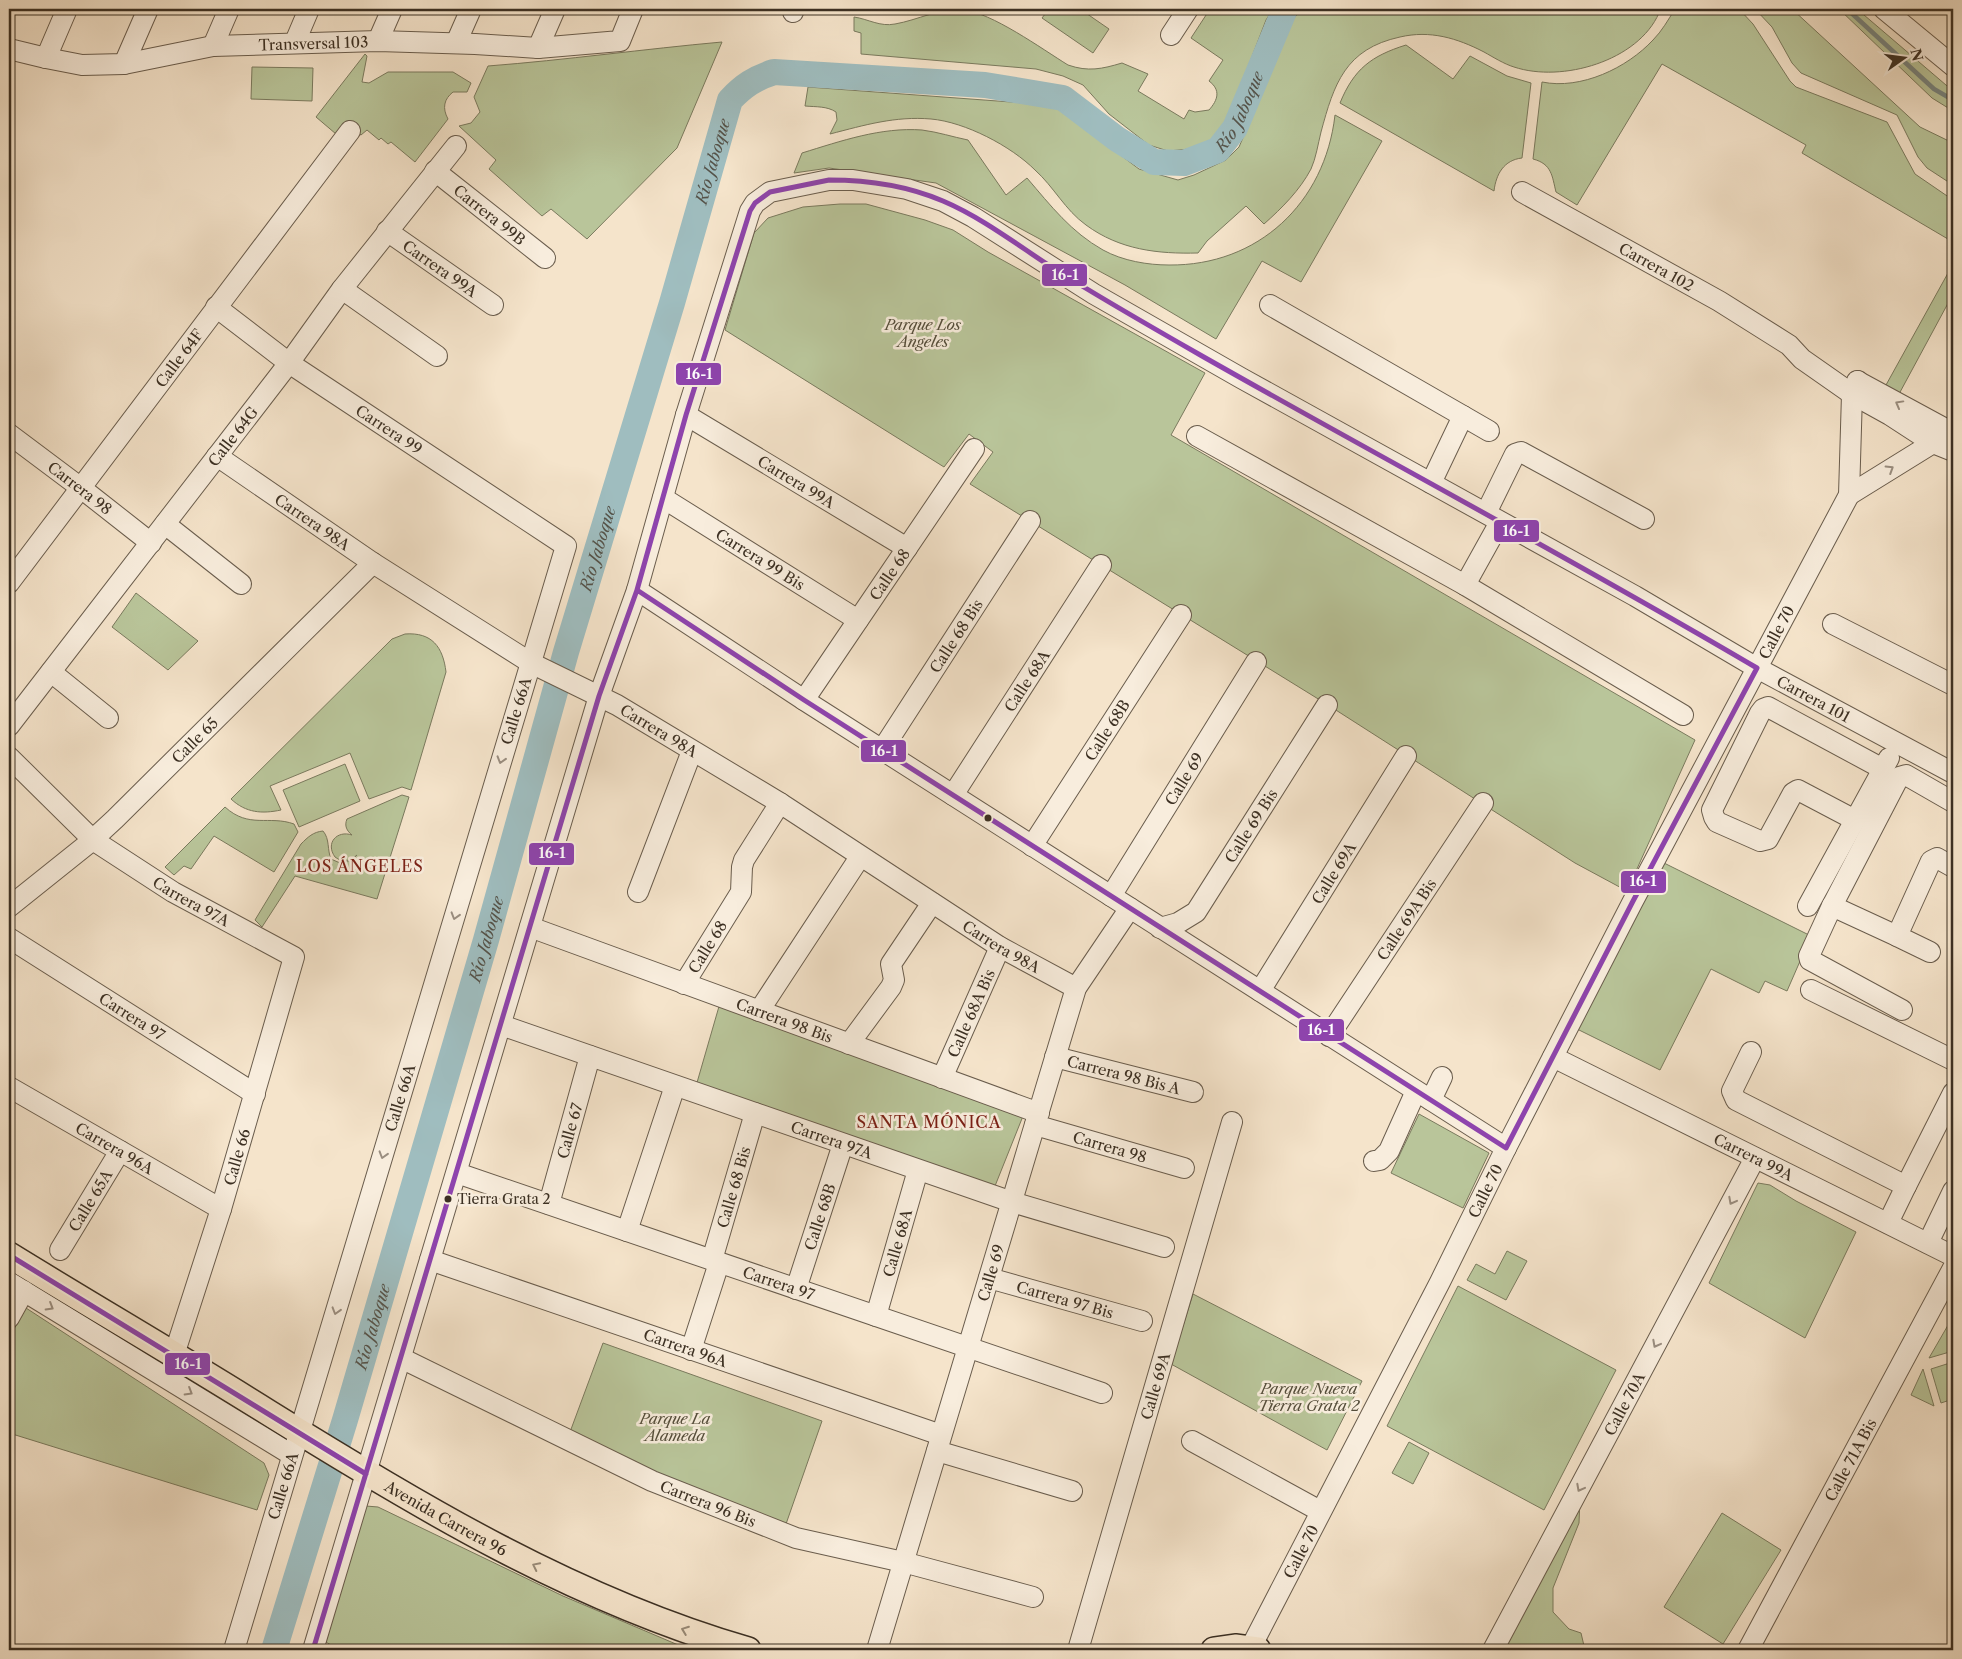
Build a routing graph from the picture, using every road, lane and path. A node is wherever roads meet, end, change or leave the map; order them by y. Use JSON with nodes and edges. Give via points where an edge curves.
{"nodes":[{"id":1,"x":67,"y":9,"type":"edge"},
{"id":2,"x":148,"y":9,"type":"edge"},
{"id":3,"x":228,"y":9,"type":"edge"},
{"id":4,"x":309,"y":9,"type":"edge"},
{"id":5,"x":392,"y":9,"type":"edge"},
{"id":6,"x":471,"y":9,"type":"edge"},
{"id":7,"x":555,"y":9,"type":"edge"},
{"id":8,"x":634,"y":9,"type":"edge"},
{"id":9,"x":1183,"y":11,"type":"edge"},
{"id":10,"x":1891,"y":12,"type":"edge"},
{"id":11,"x":1171,"y":35,"type":"dead end"},
{"id":12,"x":295,"y":42,"type":"junction"},
{"id":13,"x":378,"y":42,"type":"junction"},
{"id":14,"x":456,"y":43,"type":"junction"},
{"id":15,"x":213,"y":46,"type":"junction"},
{"id":16,"x":538,"y":48,"type":"junction"},
{"id":17,"x":9,"y":49,"type":"edge"},
{"id":18,"x":46,"y":58,"type":"junction"},
{"id":19,"x":124,"y":64,"type":"junction"},
{"id":20,"x":1953,"y":66,"type":"edge"},
{"id":21,"x":350,"y":131,"type":"dead end"},
{"id":22,"x":456,"y":146,"type":"dead end"},
{"id":23,"x":435,"y":171,"type":"junction"},
{"id":24,"x":1522,"y":192,"type":"dead end"},
{"id":25,"x":387,"y":231,"type":"junction"},
{"id":26,"x":545,"y":258,"type":"dead end"},
{"id":27,"x":342,"y":290,"type":"junction"},
{"id":28,"x":492,"y":305,"type":"dead end"},
{"id":29,"x":1270,"y":305,"type":"dead end"},
{"id":30,"x":216,"y":307,"type":"junction"},
{"id":31,"x":437,"y":356,"type":"dead end"},
{"id":32,"x":289,"y":363,"type":"junction"},
{"id":33,"x":1855,"y":388,"type":"junction"},
{"id":34,"x":686,"y":415,"type":"junction"},
{"id":35,"x":1463,"y":416,"type":"junction"},
{"id":36,"x":1489,"y":431,"type":"dead end"},
{"id":37,"x":9,"y":434,"type":"edge"},
{"id":38,"x":1942,"y":434,"type":"edge"},
{"id":39,"x":1196,"y":436,"type":"dead end"},
{"id":40,"x":974,"y":449,"type":"dead end"},
{"id":41,"x":1953,"y":451,"type":"edge"},
{"id":42,"x":217,"y":456,"type":"junction"},
{"id":43,"x":1431,"y":483,"type":"junction"},
{"id":44,"x":81,"y":488,"type":"junction"},
{"id":45,"x":1849,"y":494,"type":"junction"},
{"id":46,"x":663,"y":498,"type":"junction"},
{"id":47,"x":1493,"y":518,"type":"junction"},
{"id":48,"x":1644,"y":519,"type":"dead end"},
{"id":49,"x":1030,"y":521,"type":"dead end"},
{"id":50,"x":165,"y":524,"type":"junction"},
{"id":51,"x":151,"y":542,"type":"junction"},
{"id":52,"x":566,"y":546,"type":"joint"},
{"id":53,"x":907,"y":548,"type":"junction"},
{"id":54,"x":373,"y":563,"type":"junction"},
{"id":55,"x":1101,"y":565,"type":"dead end"},
{"id":56,"x":9,"y":584,"type":"edge"},
{"id":57,"x":241,"y":584,"type":"dead end"},
{"id":58,"x":1465,"y":585,"type":"junction"},
{"id":59,"x":637,"y":590,"type":"junction"},
{"id":60,"x":1181,"y":615,"type":"dead end"},
{"id":61,"x":858,"y":620,"type":"junction"},
{"id":62,"x":1833,"y":624,"type":"dead end"},
{"id":63,"x":1256,"y":662,"type":"dead end"},
{"id":64,"x":531,"y":663,"type":"junction"},
{"id":65,"x":1757,"y":668,"type":"junction"},
{"id":66,"x":51,"y":672,"type":"junction"},
{"id":67,"x":1953,"y":685,"type":"edge"},
{"id":68,"x":595,"y":694,"type":"junction"},
{"id":69,"x":804,"y":700,"type":"junction"},
{"id":70,"x":1328,"y":705,"type":"dead end"},
{"id":71,"x":1683,"y":715,"type":"dead end"},
{"id":72,"x":108,"y":718,"type":"dead end"},
{"id":73,"x":9,"y":726,"type":"edge"},
{"id":74,"x":1898,"y":744,"type":"junction"},
{"id":75,"x":882,"y":750,"type":"junction"},
{"id":76,"x":692,"y":751,"type":"junction"},
{"id":77,"x":1406,"y":756,"type":"dead end"},
{"id":78,"x":12,"y":765,"type":"edge"},
{"id":79,"x":1883,"y":769,"type":"junction"},
{"id":80,"x":1953,"y":773,"type":"edge"},
{"id":81,"x":953,"y":795,"type":"junction"},
{"id":82,"x":780,"y":802,"type":"junction"},
{"id":83,"x":1953,"y":802,"type":"edge"},
{"id":84,"x":1483,"y":804,"type":"dead end"},
{"id":85,"x":1856,"y":820,"type":"junction"},
{"id":86,"x":93,"y":840,"type":"junction"},
{"id":87,"x":1032,"y":846,"type":"junction"},
{"id":88,"x":860,"y":857,"type":"junction"},
{"id":89,"x":1953,"y":867,"type":"edge"},
{"id":90,"x":638,"y":892,"type":"dead end"},
{"id":91,"x":1111,"y":896,"type":"junction"},
{"id":92,"x":932,"y":903,"type":"junction"},
{"id":93,"x":1808,"y":906,"type":"dead end"},
{"id":94,"x":1832,"y":906,"type":"junction"},
{"id":95,"x":9,"y":907,"type":"edge"},
{"id":96,"x":1130,"y":908,"type":"junction"},
{"id":97,"x":530,"y":927,"type":"junction"},
{"id":98,"x":1160,"y":928,"type":"junction"},
{"id":99,"x":1897,"y":936,"type":"junction"},
{"id":100,"x":9,"y":938,"type":"edge"},
{"id":101,"x":1000,"y":947,"type":"junction"},
{"id":102,"x":1930,"y":952,"type":"dead end"},
{"id":103,"x":294,"y":957,"type":"joint"},
{"id":104,"x":684,"y":984,"type":"junction"},
{"id":105,"x":1076,"y":988,"type":"junction"},
{"id":106,"x":1811,"y":990,"type":"dead end"},
{"id":107,"x":1260,"y":991,"type":"junction"},
{"id":108,"x":1902,"y":1010,"type":"dead end"},
{"id":109,"x":759,"y":1011,"type":"junction"},
{"id":110,"x":501,"y":1025,"type":"junction"},
{"id":111,"x":1330,"y":1036,"type":"junction"},
{"id":112,"x":849,"y":1044,"type":"junction"},
{"id":113,"x":1751,"y":1052,"type":"dead end"},
{"id":114,"x":590,"y":1056,"type":"junction"},
{"id":115,"x":1056,"y":1057,"type":"junction"},
{"id":116,"x":1553,"y":1057,"type":"junction"},
{"id":117,"x":1953,"y":1060,"type":"edge"},
{"id":118,"x":1442,"y":1077,"type":"dead end"},
{"id":119,"x":942,"y":1078,"type":"junction"},
{"id":120,"x":675,"y":1086,"type":"junction"},
{"id":121,"x":9,"y":1087,"type":"edge"},
{"id":122,"x":1193,"y":1092,"type":"dead end"},
{"id":123,"x":1953,"y":1092,"type":"edge"},
{"id":124,"x":255,"y":1094,"type":"junction"},
{"id":125,"x":1423,"y":1096,"type":"junction"},
{"id":126,"x":755,"y":1113,"type":"junction"},
{"id":127,"x":1037,"y":1119,"type":"junction"},
{"id":128,"x":1232,"y":1122,"type":"dead end"},
{"id":129,"x":843,"y":1144,"type":"junction"},
{"id":130,"x":1506,"y":1148,"type":"junction"},
{"id":131,"x":120,"y":1151,"type":"junction"},
{"id":132,"x":1755,"y":1158,"type":"junction"},
{"id":133,"x":1374,"y":1161,"type":"dead end"},
{"id":134,"x":1184,"y":1168,"type":"dead end"},
{"id":135,"x":918,"y":1170,"type":"junction"},
{"id":136,"x":457,"y":1173,"type":"junction"},
{"id":137,"x":1906,"y":1186,"type":"junction"},
{"id":138,"x":1953,"y":1191,"type":"edge"},
{"id":139,"x":1012,"y":1202,"type":"junction"},
{"id":140,"x":549,"y":1204,"type":"junction"},
{"id":141,"x":221,"y":1209,"type":"junction"},
{"id":142,"x":1888,"y":1223,"type":"junction"},
{"id":143,"x":627,"y":1231,"type":"junction"},
{"id":144,"x":1928,"y":1243,"type":"junction"},
{"id":145,"x":1164,"y":1247,"type":"dead end"},
{"id":146,"x":60,"y":1250,"type":"dead end"},
{"id":147,"x":9,"y":1255,"type":"edge"},
{"id":148,"x":1953,"y":1256,"type":"edge"},
{"id":149,"x":430,"y":1260,"type":"junction"},
{"id":150,"x":716,"y":1261,"type":"junction"},
{"id":151,"x":1953,"y":1268,"type":"edge"},
{"id":152,"x":989,"y":1278,"type":"junction"},
{"id":153,"x":17,"y":1287,"type":"edge"},
{"id":154,"x":796,"y":1289,"type":"junction"},
{"id":155,"x":876,"y":1316,"type":"junction"},
{"id":156,"x":9,"y":1318,"type":"edge"},
{"id":157,"x":1142,"y":1321,"type":"dead end"},
{"id":158,"x":968,"y":1348,"type":"junction"},
{"id":159,"x":692,"y":1350,"type":"junction"},
{"id":160,"x":174,"y":1355,"type":"junction"},
{"id":161,"x":401,"y":1358,"type":"junction"},
{"id":162,"x":1102,"y":1393,"type":"dead end"},
{"id":163,"x":1192,"y":1441,"type":"dead end"},
{"id":164,"x":939,"y":1443,"type":"junction"},
{"id":165,"x":303,"y":1444,"type":"junction"},
{"id":166,"x":363,"y":1471,"type":"junction"},
{"id":167,"x":1072,"y":1491,"type":"dead end"},
{"id":168,"x":1320,"y":1510,"type":"junction"},
{"id":169,"x":903,"y":1562,"type":"junction"},
{"id":170,"x":1033,"y":1597,"type":"dead end"},
{"id":171,"x":1254,"y":1649,"type":"edge"},
{"id":172,"x":234,"y":1650,"type":"edge"},
{"id":173,"x":314,"y":1650,"type":"edge"},
{"id":174,"x":748,"y":1650,"type":"edge"},
{"id":175,"x":877,"y":1650,"type":"edge"},
{"id":176,"x":1078,"y":1650,"type":"edge"},
{"id":177,"x":1214,"y":1650,"type":"edge"},
{"id":178,"x":1493,"y":1650,"type":"edge"},
{"id":179,"x":1748,"y":1650,"type":"edge"}],
"edges":[{"from":1,"to":18,"type":"street"},
{"from":2,"to":19,"type":"street"},
{"from":3,"to":15,"type":"street"},
{"from":4,"to":12,"type":"street"},
{"from":5,"to":13,"type":"street"},
{"from":6,"to":14,"type":"street"},
{"from":7,"to":16,"type":"street"},
{"from":8,"to":16,"type":"street","name":"Transversal 103","via":[[620,41]]},
{"from":9,"to":11,"type":"street"},
{"from":10,"to":20,"type":"street"},
{"from":12,"to":13,"type":"street","name":"Transversal 103"},
{"from":12,"to":15,"type":"street","name":"Transversal 103"},
{"from":13,"to":14,"type":"street","name":"Transversal 103"},
{"from":14,"to":16,"type":"street","name":"Transversal 103"},
{"from":15,"to":19,"type":"street","name":"Transversal 103"},
{"from":17,"to":18,"type":"street","name":"Transversal 103"},
{"from":18,"to":19,"type":"street","name":"Transversal 103","via":[[82,65]]},
{"from":21,"to":30,"type":"street","name":"Calle 64F"},
{"from":22,"to":23,"type":"street","name":"Calle 64G"},
{"from":23,"to":25,"type":"street","name":"Calle 64G"},
{"from":23,"to":26,"type":"street","name":"Carrera 99B"},
{"from":24,"to":33,"type":"street","name":"Carrera 102","via":[[1718,301],[1789,345],[1802,359]]},
{"from":25,"to":27,"type":"street","name":"Calle 64G"},
{"from":25,"to":28,"type":"street","name":"Carrera 99A"},
{"from":27,"to":31,"type":"street"},
{"from":27,"to":32,"type":"street","name":"Calle 64G"},
{"from":29,"to":35,"type":"street"},
{"from":30,"to":32,"type":"street","name":"Carrera 99"},
{"from":30,"to":44,"type":"street","name":"Calle 64F"},
{"from":32,"to":42,"type":"street","name":"Calle 64G"},
{"from":32,"to":52,"type":"street","name":"Carrera 99"},
{"from":33,"to":38,"type":"street","name":"Carrera 102","via":[[1890,415]]},
{"from":33,"to":45,"type":"street","name":"Calle 70"},
{"from":34,"to":43,"type":"street","name":"Carrera 101","via":[[754,203],[770,192],[829,180],[875,183],[928,194],[973,217],[1111,304]]},
{"from":34,"to":46,"type":"street"},
{"from":34,"to":53,"type":"street","name":"Carrera 99A"},
{"from":35,"to":36,"type":"street"},
{"from":35,"to":43,"type":"street"},
{"from":37,"to":44,"type":"street","name":"Carrera 98"},
{"from":38,"to":41,"type":"street","name":"Carrera 102"},
{"from":45,"to":38,"type":"street","one_way":true},
{"from":39,"to":58,"type":"street"},
{"from":40,"to":53,"type":"street","name":"Calle 68"},
{"from":42,"to":50,"type":"street","name":"Calle 64G"},
{"from":42,"to":54,"type":"street","name":"Carrera 98A"},
{"from":43,"to":47,"type":"street","name":"Carrera 101"},
{"from":44,"to":51,"type":"street","name":"Carrera 98"},
{"from":44,"to":56,"type":"street","name":"Calle 64F"},
{"from":45,"to":65,"type":"street","name":"Calle 70"},
{"from":46,"to":59,"type":"street"},
{"from":46,"to":61,"type":"street","name":"Carrera 99 Bis"},
{"from":47,"to":48,"type":"street","via":[[1516,454],[1521,452]]},
{"from":47,"to":58,"type":"street"},
{"from":47,"to":65,"type":"street","name":"Carrera 101"},
{"from":49,"to":75,"type":"street","name":"Calle 68 Bis"},
{"from":50,"to":51,"type":"street","name":"Calle 64G"},
{"from":50,"to":57,"type":"street"},
{"from":51,"to":66,"type":"street","name":"Calle 64G"},
{"from":52,"to":64,"type":"street","name":"Calle 66A"},
{"from":53,"to":61,"type":"street","name":"Calle 68"},
{"from":54,"to":64,"type":"street","name":"Carrera 98A"},
{"from":54,"to":86,"type":"street","name":"Calle 65"},
{"from":55,"to":81,"type":"street","name":"Calle 68A"},
{"from":58,"to":71,"type":"street"},
{"from":59,"to":68,"type":"street"},
{"from":59,"to":69,"type":"street"},
{"from":60,"to":87,"type":"street","name":"Calle 68B"},
{"from":61,"to":69,"type":"street","name":"Calle 68"},
{"from":62,"to":67,"type":"street"},
{"from":63,"to":91,"type":"street","name":"Calle 69"},
{"from":64,"to":68,"type":"street","name":"Carrera 98A"},
{"from":64,"to":165,"type":"street","name":"Calle 66A","one_way":true},
{"from":65,"to":74,"type":"street","name":"Carrera 101"},
{"from":65,"to":116,"type":"street","name":"Calle 70"},
{"from":66,"to":72,"type":"street"},
{"from":66,"to":73,"type":"street","name":"Calle 64G"},
{"from":68,"to":76,"type":"street","name":"Carrera 98A"},
{"from":68,"to":97,"type":"street"},
{"from":69,"to":75,"type":"street"},
{"from":70,"to":98,"type":"street","name":"Calle 69 Bis","via":[[1196,912],[1178,923]]},
{"from":74,"to":79,"type":"street"},
{"from":74,"to":80,"type":"street","name":"Carrera 101"},
{"from":75,"to":81,"type":"street"},
{"from":76,"to":82,"type":"street","name":"Carrera 98A"},
{"from":76,"to":90,"type":"street"},
{"from":77,"to":107,"type":"street","name":"Calle 69A"},
{"from":78,"to":86,"type":"street","name":"Carrera 97A"},
{"from":79,"to":85,"type":"street"},
{"from":79,"to":85,"type":"street","via":[[1768,707],[1760,713],[1712,810],[1717,822],[1760,841],[1768,839],[1793,793],[1798,790]]},
{"from":81,"to":87,"type":"street"},
{"from":82,"to":88,"type":"street","name":"Carrera 98A"},
{"from":82,"to":104,"type":"street","name":"Calle 68","via":[[744,860],[741,892]]},
{"from":83,"to":94,"type":"street","via":[[1906,774],[1902,775]]},
{"from":84,"to":111,"type":"street","name":"Calle 69A Bis"},
{"from":85,"to":93,"type":"street"},
{"from":86,"to":95,"type":"street","name":"Calle 65"},
{"from":86,"to":103,"type":"street","name":"Carrera 97A","via":[[173,892]]},
{"from":87,"to":91,"type":"street"},
{"from":88,"to":92,"type":"street","name":"Carrera 98A"},
{"from":88,"to":109,"type":"street"},
{"from":89,"to":99,"type":"street","via":[[1937,858],[1930,861]]},
{"from":91,"to":96,"type":"street"},
{"from":92,"to":101,"type":"street","name":"Carrera 98A"},
{"from":92,"to":112,"type":"street","via":[[891,964],[894,980],[891,988]]},
{"from":94,"to":99,"type":"street"},
{"from":94,"to":108,"type":"street","via":[[1810,960]]},
{"from":96,"to":98,"type":"street"},
{"from":96,"to":105,"type":"street","name":"Calle 69"},
{"from":97,"to":104,"type":"street","name":"Carrera 98 Bis"},
{"from":97,"to":110,"type":"street"},
{"from":98,"to":107,"type":"street"},
{"from":99,"to":102,"type":"street"},
{"from":100,"to":124,"type":"street","name":"Carrera 97"},
{"from":101,"to":105,"type":"street","name":"Carrera 98A"},
{"from":101,"to":119,"type":"street","name":"Calle 68A Bis"},
{"from":103,"to":124,"type":"street","name":"Calle 66"},
{"from":104,"to":109,"type":"street","name":"Carrera 98 Bis"},
{"from":105,"to":115,"type":"street","name":"Calle 69"},
{"from":106,"to":117,"type":"street"},
{"from":107,"to":111,"type":"street"},
{"from":109,"to":112,"type":"street","name":"Carrera 98 Bis"},
{"from":110,"to":114,"type":"street","name":"Carrera 97A"},
{"from":110,"to":136,"type":"street"},
{"from":111,"to":125,"type":"street"},
{"from":112,"to":119,"type":"street","name":"Carrera 98 Bis"},
{"from":113,"to":137,"type":"street","via":[[1732,1092],[1736,1100]]},
{"from":114,"to":120,"type":"street","name":"Carrera 97A"},
{"from":114,"to":140,"type":"street","name":"Calle 67"},
{"from":115,"to":122,"type":"street","name":"Carrera 98 Bis A"},
{"from":115,"to":127,"type":"street","name":"Calle 69"},
{"from":116,"to":130,"type":"street","name":"Calle 70"},
{"from":116,"to":132,"type":"street","name":"Carrera 99A"},
{"from":118,"to":125,"type":"street"},
{"from":119,"to":127,"type":"street","name":"Carrera 98 Bis"},
{"from":120,"to":126,"type":"street","name":"Carrera 97A"},
{"from":120,"to":143,"type":"street"},
{"from":121,"to":131,"type":"street","name":"Carrera 96A"},
{"from":123,"to":137,"type":"street"},
{"from":124,"to":141,"type":"street","name":"Calle 66"},
{"from":125,"to":130,"type":"street"},
{"from":125,"to":133,"type":"street","via":[[1389,1151]]},
{"from":126,"to":129,"type":"street","name":"Carrera 97A"},
{"from":126,"to":150,"type":"street","name":"Calle 68 Bis"},
{"from":127,"to":134,"type":"street","name":"Carrera 98"},
{"from":127,"to":139,"type":"street","name":"Calle 69"},
{"from":128,"to":176,"type":"street","name":"Calle 69A"},
{"from":129,"to":135,"type":"street","name":"Carrera 97A"},
{"from":129,"to":154,"type":"street","name":"Calle 68B"},
{"from":130,"to":168,"type":"street","name":"Calle 70","via":[[1440,1282]]},
{"from":131,"to":141,"type":"street","name":"Carrera 96A"},
{"from":131,"to":146,"type":"street","name":"Calle 65A"},
{"from":132,"to":142,"type":"street","name":"Carrera 99A"},
{"from":132,"to":178,"type":"street","name":"Calle 70A","one_way":true},
{"from":135,"to":139,"type":"street","name":"Carrera 97A"},
{"from":135,"to":155,"type":"street","name":"Calle 68A"},
{"from":136,"to":140,"type":"street","name":"Carrera 97"},
{"from":136,"to":149,"type":"street"},
{"from":137,"to":142,"type":"street"},
{"from":138,"to":144,"type":"street"},
{"from":139,"to":145,"type":"street","name":"Carrera 97A"},
{"from":139,"to":152,"type":"street","name":"Calle 69"},
{"from":140,"to":143,"type":"street","name":"Carrera 97"},
{"from":141,"to":160,"type":"street","name":"Calle 66"},
{"from":142,"to":144,"type":"street","name":"Carrera 99A"},
{"from":143,"to":150,"type":"street","name":"Carrera 97"},
{"from":144,"to":148,"type":"street","name":"Carrera 99A"},
{"from":147,"to":160,"type":"main road","name":"Avenida Carrera 96"},
{"from":149,"to":159,"type":"street","name":"Carrera 96A"},
{"from":149,"to":161,"type":"street"},
{"from":150,"to":154,"type":"street","name":"Carrera 97"},
{"from":150,"to":159,"type":"street","name":"Calle 68 Bis"},
{"from":151,"to":179,"type":"street","name":"Calle 71A Bis"},
{"from":152,"to":157,"type":"street","name":"Carrera 97 Bis"},
{"from":152,"to":158,"type":"street","name":"Calle 69"},
{"from":153,"to":156,"type":"street"},
{"from":153,"to":165,"type":"street","name":"Avenida Carrera 96","one_way":true},
{"from":154,"to":155,"type":"street","name":"Carrera 97"},
{"from":155,"to":158,"type":"street","name":"Carrera 97"},
{"from":158,"to":162,"type":"street","name":"Carrera 97"},
{"from":158,"to":164,"type":"street","name":"Calle 69"},
{"from":159,"to":164,"type":"street","name":"Carrera 96A"},
{"from":160,"to":165,"type":"main road","name":"Avenida Carrera 96"},
{"from":161,"to":166,"type":"street"},
{"from":161,"to":169,"type":"street","name":"Carrera 96 Bis","via":[[652,1481],[796,1538]]},
{"from":163,"to":168,"type":"street"},
{"from":164,"to":167,"type":"street","name":"Carrera 96A"},
{"from":164,"to":169,"type":"street","name":"Calle 69"},
{"from":165,"to":166,"type":"main road","name":"Avenida Carrera 96"},
{"from":165,"to":172,"type":"street","name":"Calle 66A"},
{"from":166,"to":173,"type":"street"},
{"from":174,"to":166,"type":"main road","name":"Avenida Carrera 96","one_way":true,"via":[[670,1624],[537,1567],[441,1517]]},
{"from":168,"to":171,"type":"street","name":"Calle 70"},
{"from":169,"to":170,"type":"street","name":"Carrera 96 Bis"},
{"from":169,"to":175,"type":"street","name":"Calle 69"},
{"from":171,"to":177,"type":"main road"}]}
